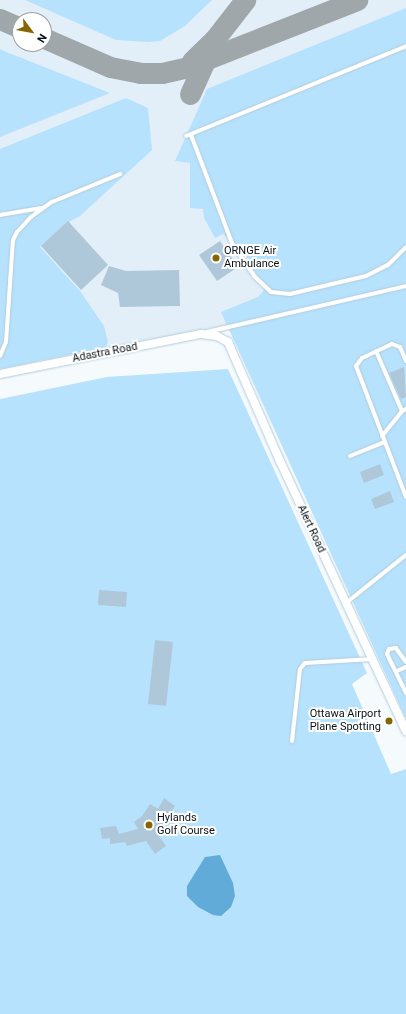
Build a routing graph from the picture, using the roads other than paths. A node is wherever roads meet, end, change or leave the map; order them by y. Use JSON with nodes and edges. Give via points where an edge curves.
{"nodes":[{"id":1,"x":406,"y":46,"type":"edge"},
{"id":2,"x":120,"y":174,"type":"dead end"},
{"id":3,"x":41,"y":208,"type":"junction"},
{"id":4,"x":0,"y":214,"type":"edge"},
{"id":5,"x":406,"y":247,"type":"edge"},
{"id":6,"x":406,"y":286,"type":"edge"},
{"id":7,"x":201,"y":334,"type":"junction"},
{"id":8,"x":211,"y":334,"type":"joint"},
{"id":9,"x":376,"y":351,"type":"junction"},
{"id":10,"x":0,"y":356,"type":"edge"},
{"id":11,"x":406,"y":361,"type":"edge"},
{"id":12,"x":0,"y":374,"type":"edge"},
{"id":13,"x":404,"y":410,"type":"edge"},
{"id":14,"x":382,"y":436,"type":"junction"},
{"id":15,"x":384,"y":442,"type":"junction"},
{"id":16,"x":350,"y":456,"type":"dead end"},
{"id":17,"x":406,"y":497,"type":"edge"},
{"id":18,"x":406,"y":555,"type":"edge"},
{"id":19,"x":346,"y":603,"type":"junction"},
{"id":20,"x":374,"y":659,"type":"junction"},
{"id":21,"x":406,"y":662,"type":"edge"},
{"id":22,"x":406,"y":667,"type":"edge"},
{"id":23,"x":397,"y":671,"type":"junction"},
{"id":24,"x":406,"y":693,"type":"edge"},
{"id":25,"x":406,"y":731,"type":"edge"},
{"id":26,"x":292,"y":741,"type":"dead end"}],
"edges":[{"from":1,"to":5,"type":"lane","via":[[188,136],[234,248],[260,284],[271,292],[290,294],[366,276],[388,265]]},
{"from":2,"to":3,"type":"lane"},
{"from":3,"to":4,"type":"lane"},
{"from":3,"to":10,"type":"lane","via":[[22,225],[13,240],[6,342]]},
{"from":6,"to":7,"type":"lane"},
{"from":7,"to":8,"type":"street","name":"Adastra Road"},
{"from":7,"to":12,"type":"street","name":"Adastra Road"},
{"from":8,"to":19,"type":"street","name":"Alert Road","via":[[231,346],[280,461]]},
{"from":9,"to":11,"type":"lane","via":[[392,344],[398,345]]},
{"from":9,"to":13,"type":"lane"},
{"from":9,"to":14,"type":"lane","via":[[359,360],[356,368]]},
{"from":13,"to":14,"type":"lane"},
{"from":14,"to":15,"type":"lane"},
{"from":15,"to":16,"type":"lane"},
{"from":15,"to":17,"type":"lane"},
{"from":18,"to":19,"type":"lane"},
{"from":19,"to":20,"type":"street","name":"Alert Road"},
{"from":20,"to":25,"type":"street","name":"Alert Road"},
{"from":20,"to":26,"type":"lane","via":[[305,663],[300,669]]},
{"from":21,"to":23,"type":"lane","via":[[396,648],[389,649],[387,654]]},
{"from":22,"to":23,"type":"lane"},
{"from":23,"to":24,"type":"lane"}]}
